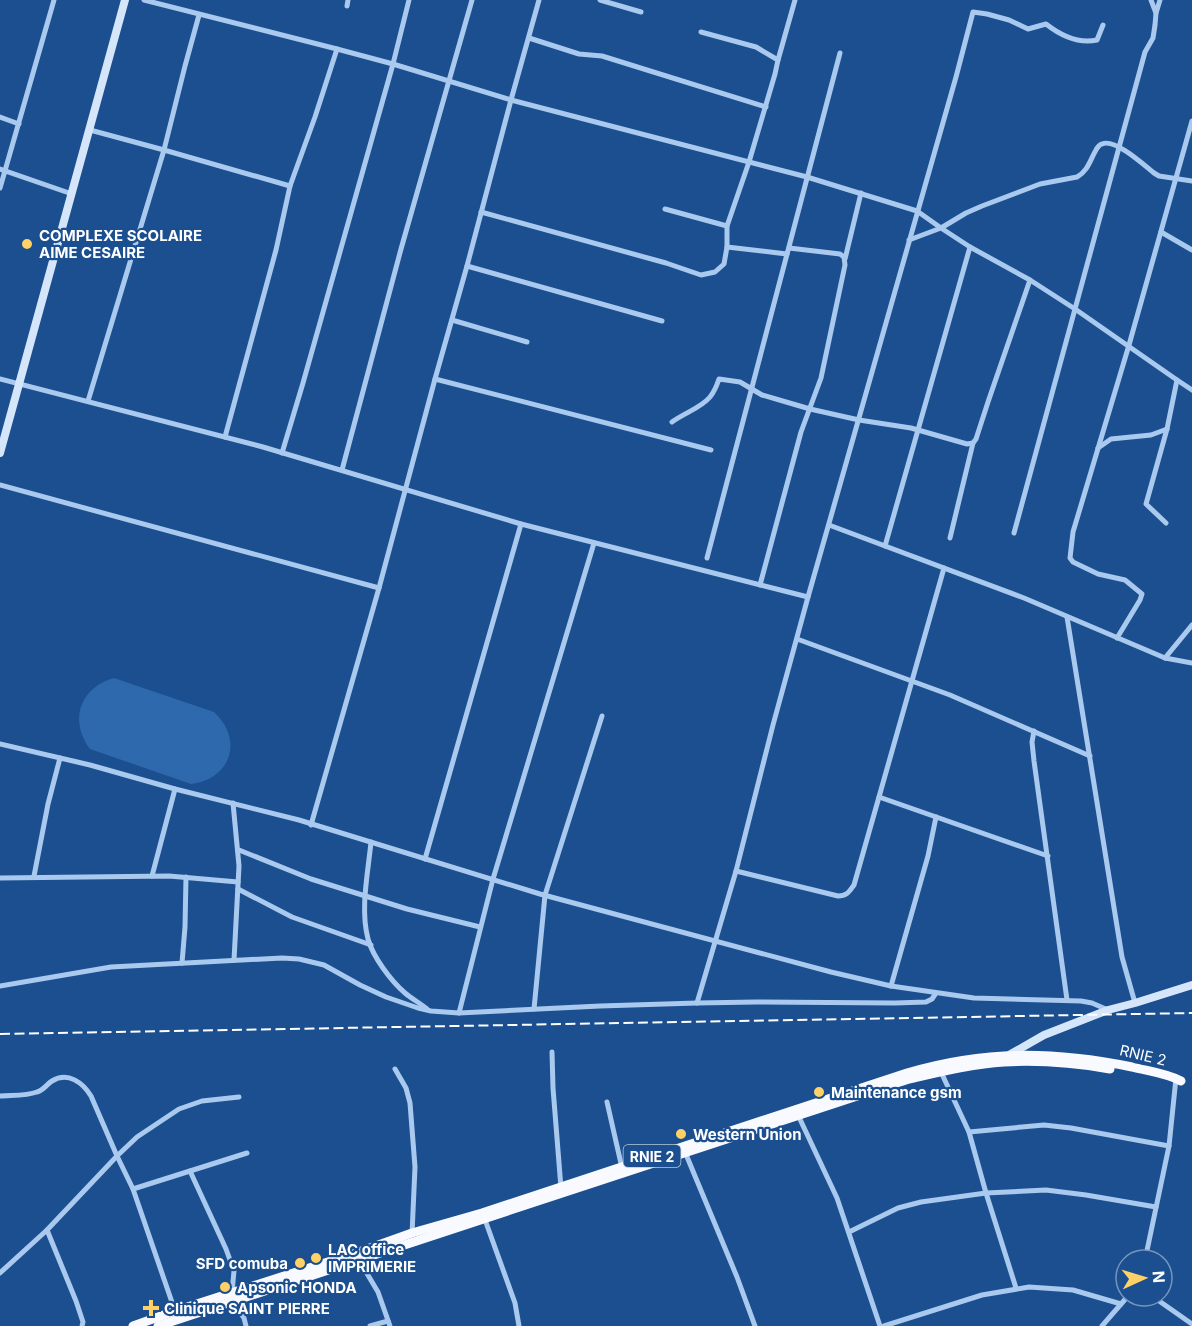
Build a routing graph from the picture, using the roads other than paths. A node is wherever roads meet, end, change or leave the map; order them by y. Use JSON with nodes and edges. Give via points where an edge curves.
{"nodes":[{"id":1,"x":54,"y":0,"type":"edge"},
{"id":2,"x":125,"y":0,"type":"edge"},
{"id":3,"x":144,"y":0,"type":"edge"},
{"id":4,"x":410,"y":0,"type":"edge"},
{"id":5,"x":472,"y":0,"type":"edge"},
{"id":6,"x":539,"y":0,"type":"edge"},
{"id":7,"x":600,"y":0,"type":"edge"},
{"id":8,"x":795,"y":0,"type":"edge"},
{"id":9,"x":1151,"y":0,"type":"edge"},
{"id":10,"x":1160,"y":0,"type":"edge"},
{"id":11,"x":641,"y":12,"type":"dead end"},
{"id":12,"x":1156,"y":13,"type":"junction"},
{"id":13,"x":200,"y":15,"type":"junction"},
{"id":14,"x":1103,"y":25,"type":"dead end"},
{"id":15,"x":701,"y":32,"type":"dead end"},
{"id":16,"x":528,"y":38,"type":"junction"},
{"id":17,"x":337,"y":49,"type":"junction"},
{"id":18,"x":840,"y":53,"type":"dead end"},
{"id":19,"x":778,"y":60,"type":"junction"},
{"id":20,"x":393,"y":64,"type":"junction"},
{"id":21,"x":450,"y":81,"type":"junction"},
{"id":22,"x":511,"y":100,"type":"junction"},
{"id":23,"x":766,"y":107,"type":"junction"},
{"id":24,"x":0,"y":117,"type":"edge"},
{"id":25,"x":1192,"y":121,"type":"edge"},
{"id":26,"x":19,"y":124,"type":"junction"},
{"id":27,"x":90,"y":130,"type":"junction"},
{"id":28,"x":1119,"y":146,"type":"junction"},
{"id":29,"x":164,"y":150,"type":"junction"},
{"id":30,"x":749,"y":162,"type":"junction"},
{"id":31,"x":2,"y":170,"type":"edge"},
{"id":32,"x":807,"y":177,"type":"junction"},
{"id":33,"x":1176,"y":179,"type":"junction"},
{"id":34,"x":1192,"y":181,"type":"edge"},
{"id":35,"x":290,"y":186,"type":"junction"},
{"id":36,"x":0,"y":188,"type":"edge"},
{"id":37,"x":72,"y":194,"type":"junction"},
{"id":38,"x":861,"y":194,"type":"junction"},
{"id":39,"x":665,"y":209,"type":"dead end"},
{"id":40,"x":917,"y":211,"type":"junction"},
{"id":41,"x":481,"y":212,"type":"junction"},
{"id":42,"x":727,"y":226,"type":"junction"},
{"id":43,"x":940,"y":228,"type":"junction"},
{"id":44,"x":1161,"y":232,"type":"junction"},
{"id":45,"x":909,"y":240,"type":"junction"},
{"id":46,"x":727,"y":247,"type":"junction"},
{"id":47,"x":970,"y":247,"type":"junction"},
{"id":48,"x":1192,"y":250,"type":"edge"},
{"id":49,"x":788,"y":251,"type":"junction"},
{"id":50,"x":844,"y":259,"type":"junction"},
{"id":51,"x":467,"y":266,"type":"junction"},
{"id":52,"x":1030,"y":280,"type":"junction"},
{"id":53,"x":1075,"y":309,"type":"junction"},
{"id":54,"x":452,"y":320,"type":"junction"},
{"id":55,"x":662,"y":321,"type":"dead end"},
{"id":56,"x":527,"y":342,"type":"dead end"},
{"id":57,"x":1129,"y":345,"type":"junction"},
{"id":58,"x":0,"y":379,"type":"edge"},
{"id":59,"x":435,"y":379,"type":"junction"},
{"id":60,"x":1177,"y":380,"type":"junction"},
{"id":61,"x":20,"y":383,"type":"junction"},
{"id":62,"x":752,"y":388,"type":"junction"},
{"id":63,"x":1192,"y":390,"type":"edge"},
{"id":64,"x":88,"y":401,"type":"junction"},
{"id":65,"x":810,"y":409,"type":"junction"},
{"id":66,"x":859,"y":420,"type":"junction"},
{"id":67,"x":672,"y":422,"type":"dead end"},
{"id":68,"x":918,"y":429,"type":"junction"},
{"id":69,"x":1167,"y":429,"type":"junction"},
{"id":70,"x":225,"y":437,"type":"junction"},
{"id":71,"x":973,"y":443,"type":"junction"},
{"id":72,"x":1097,"y":448,"type":"junction"},
{"id":73,"x":711,"y":450,"type":"dead end"},
{"id":74,"x":0,"y":453,"type":"edge"},
{"id":75,"x":282,"y":453,"type":"junction"},
{"id":76,"x":342,"y":470,"type":"junction"},
{"id":77,"x":0,"y":485,"type":"edge"},
{"id":78,"x":405,"y":490,"type":"junction"},
{"id":79,"x":1166,"y":523,"type":"dead end"},
{"id":80,"x":521,"y":524,"type":"junction"},
{"id":81,"x":829,"y":525,"type":"junction"},
{"id":82,"x":1014,"y":533,"type":"dead end"},
{"id":83,"x":950,"y":538,"type":"dead end"},
{"id":84,"x":594,"y":543,"type":"junction"},
{"id":85,"x":885,"y":546,"type":"junction"},
{"id":86,"x":707,"y":558,"type":"dead end"},
{"id":87,"x":944,"y":568,"type":"junction"},
{"id":88,"x":760,"y":585,"type":"junction"},
{"id":89,"x":379,"y":588,"type":"junction"},
{"id":90,"x":808,"y":597,"type":"junction"},
{"id":91,"x":1067,"y":617,"type":"junction"},
{"id":92,"x":1192,"y":625,"type":"edge"},
{"id":93,"x":1117,"y":638,"type":"junction"},
{"id":94,"x":797,"y":639,"type":"junction"},
{"id":95,"x":1165,"y":658,"type":"junction"},
{"id":96,"x":1192,"y":663,"type":"edge"},
{"id":97,"x":912,"y":681,"type":"junction"},
{"id":98,"x":602,"y":716,"type":"dead end"},
{"id":99,"x":1034,"y":731,"type":"junction"},
{"id":100,"x":0,"y":744,"type":"edge"},
{"id":101,"x":1090,"y":756,"type":"junction"},
{"id":102,"x":60,"y":758,"type":"junction"},
{"id":103,"x":175,"y":789,"type":"junction"},
{"id":104,"x":879,"y":797,"type":"junction"},
{"id":105,"x":233,"y":804,"type":"junction"},
{"id":106,"x":936,"y":817,"type":"junction"},
{"id":107,"x":311,"y":825,"type":"junction"},
{"id":108,"x":371,"y":842,"type":"junction"},
{"id":109,"x":239,"y":850,"type":"junction"},
{"id":110,"x":1048,"y":856,"type":"junction"},
{"id":111,"x":425,"y":858,"type":"junction"},
{"id":112,"x":736,"y":871,"type":"junction"},
{"id":113,"x":34,"y":876,"type":"junction"},
{"id":114,"x":152,"y":876,"type":"junction"},
{"id":115,"x":186,"y":877,"type":"junction"},
{"id":116,"x":0,"y":878,"type":"edge"},
{"id":117,"x":492,"y":879,"type":"junction"},
{"id":118,"x":238,"y":886,"type":"junction"},
{"id":119,"x":365,"y":895,"type":"junction"},
{"id":120,"x":545,"y":895,"type":"junction"},
{"id":121,"x":480,"y":927,"type":"junction"},
{"id":122,"x":715,"y":941,"type":"junction"},
{"id":123,"x":371,"y":945,"type":"junction"},
{"id":124,"x":234,"y":960,"type":"junction"},
{"id":125,"x":182,"y":963,"type":"junction"},
{"id":126,"x":1192,"y":985,"type":"edge"},
{"id":127,"x":0,"y":986,"type":"edge"},
{"id":128,"x":891,"y":986,"type":"junction"},
{"id":129,"x":936,"y":993,"type":"junction"},
{"id":130,"x":1067,"y":1000,"type":"junction"},
{"id":131,"x":1135,"y":1003,"type":"junction"},
{"id":132,"x":697,"y":1004,"type":"junction"},
{"id":133,"x":534,"y":1009,"type":"junction"},
{"id":134,"x":1108,"y":1010,"type":"junction"},
{"id":135,"x":430,"y":1011,"type":"junction"},
{"id":136,"x":459,"y":1013,"type":"junction"},
{"id":137,"x":552,"y":1052,"type":"dead end"},
{"id":138,"x":1005,"y":1059,"type":"junction"},
{"id":139,"x":939,"y":1068,"type":"junction"},
{"id":140,"x":395,"y":1069,"type":"dead end"},
{"id":141,"x":1177,"y":1080,"type":"junction"},
{"id":142,"x":1192,"y":1083,"type":"edge"},
{"id":143,"x":0,"y":1096,"type":"edge"},
{"id":144,"x":239,"y":1097,"type":"dead end"},
{"id":145,"x":607,"y":1102,"type":"dead end"},
{"id":146,"x":797,"y":1112,"type":"junction"},
{"id":147,"x":969,"y":1132,"type":"junction"},
{"id":148,"x":1169,"y":1146,"type":"junction"},
{"id":149,"x":684,"y":1149,"type":"junction"},
{"id":150,"x":247,"y":1153,"type":"dead end"},
{"id":151,"x":117,"y":1156,"type":"junction"},
{"id":152,"x":623,"y":1169,"type":"junction"},
{"id":153,"x":190,"y":1171,"type":"junction"},
{"id":154,"x":134,"y":1189,"type":"junction"},
{"id":155,"x":562,"y":1189,"type":"junction"},
{"id":156,"x":986,"y":1193,"type":"junction"},
{"id":157,"x":1156,"y":1207,"type":"junction"},
{"id":158,"x":483,"y":1216,"type":"junction"},
{"id":159,"x":47,"y":1230,"type":"junction"},
{"id":160,"x":849,"y":1232,"type":"junction"},
{"id":161,"x":413,"y":1238,"type":"junction"},
{"id":162,"x":1147,"y":1248,"type":"edge"},
{"id":163,"x":358,"y":1256,"type":"junction"},
{"id":164,"x":0,"y":1273,"type":"edge"},
{"id":165,"x":1016,"y":1288,"type":"junction"},
{"id":166,"x":232,"y":1297,"type":"junction"},
{"id":167,"x":1114,"y":1302,"type":"edge"},
{"id":168,"x":1118,"y":1308,"type":"edge"},
{"id":169,"x":1169,"y":1308,"type":"edge"},
{"id":170,"x":175,"y":1311,"type":"junction"},
{"id":171,"x":389,"y":1323,"type":"edge"},
{"id":172,"x":145,"y":1324,"type":"edge"},
{"id":173,"x":1192,"y":1324,"type":"edge"},
{"id":174,"x":82,"y":1326,"type":"edge"},
{"id":175,"x":133,"y":1326,"type":"edge"},
{"id":176,"x":158,"y":1326,"type":"edge"},
{"id":177,"x":246,"y":1326,"type":"edge"},
{"id":178,"x":370,"y":1326,"type":"edge"},
{"id":179,"x":519,"y":1326,"type":"edge"},
{"id":180,"x":755,"y":1326,"type":"edge"},
{"id":181,"x":882,"y":1326,"type":"edge"},
{"id":182,"x":1102,"y":1326,"type":"edge"}],
"edges":[{"from":1,"to":26,"type":"street"},
{"from":2,"to":27,"type":"main road"},
{"from":3,"to":13,"type":"street"},
{"from":4,"to":20,"type":"street"},
{"from":5,"to":21,"type":"street"},
{"from":6,"to":16,"type":"street"},
{"from":7,"to":11,"type":"street"},
{"from":8,"to":19,"type":"street"},
{"from":9,"to":12,"type":"street"},
{"from":10,"to":12,"type":"street"},
{"from":12,"to":28,"type":"street","via":[[1153,38],[1145,52]]},
{"from":13,"to":17,"type":"street"},
{"from":13,"to":29,"type":"street"},
{"from":14,"to":40,"type":"street","via":[[1097,40],[1076,40],[1046,24],[1028,29],[973,12]]},
{"from":15,"to":19,"type":"street","via":[[756,47]]},
{"from":16,"to":22,"type":"street"},
{"from":16,"to":23,"type":"street","via":[[579,54],[602,56]]},
{"from":17,"to":20,"type":"street"},
{"from":17,"to":35,"type":"street"},
{"from":18,"to":32,"type":"street"},
{"from":19,"to":23,"type":"street"},
{"from":20,"to":21,"type":"street"},
{"from":20,"to":75,"type":"street"},
{"from":21,"to":22,"type":"street"},
{"from":21,"to":76,"type":"street"},
{"from":22,"to":30,"type":"street"},
{"from":22,"to":41,"type":"street"},
{"from":23,"to":30,"type":"street"},
{"from":24,"to":26,"type":"street"},
{"from":25,"to":33,"type":"street"},
{"from":26,"to":31,"type":"street"},
{"from":27,"to":29,"type":"street"},
{"from":27,"to":37,"type":"main road"},
{"from":28,"to":33,"type":"street","via":[[1159,176]]},
{"from":28,"to":43,"type":"street","via":[[1101,144],[1077,177],[1040,184],[966,213]]},
{"from":28,"to":53,"type":"street"},
{"from":29,"to":35,"type":"street"},
{"from":29,"to":64,"type":"street"},
{"from":30,"to":32,"type":"street"},
{"from":30,"to":42,"type":"street"},
{"from":31,"to":36,"type":"street"},
{"from":31,"to":37,"type":"street"},
{"from":32,"to":38,"type":"street"},
{"from":32,"to":49,"type":"street"},
{"from":33,"to":34,"type":"street"},
{"from":33,"to":44,"type":"street"},
{"from":35,"to":70,"type":"street"},
{"from":37,"to":61,"type":"main road"},
{"from":38,"to":40,"type":"street"},
{"from":38,"to":50,"type":"street"},
{"from":39,"to":42,"type":"street"},
{"from":40,"to":43,"type":"street"},
{"from":40,"to":45,"type":"street"},
{"from":41,"to":46,"type":"street","via":[[701,275],[715,272],[724,264]]},
{"from":41,"to":51,"type":"street"},
{"from":42,"to":46,"type":"street"},
{"from":43,"to":45,"type":"street"},
{"from":43,"to":47,"type":"street"},
{"from":44,"to":48,"type":"street"},
{"from":44,"to":57,"type":"street"},
{"from":45,"to":66,"type":"street"},
{"from":46,"to":49,"type":"street"},
{"from":47,"to":52,"type":"street"},
{"from":47,"to":68,"type":"street"},
{"from":49,"to":50,"type":"street","via":[[840,255]]},
{"from":49,"to":62,"type":"street"},
{"from":50,"to":65,"type":"street","via":[[821,378]]},
{"from":51,"to":54,"type":"street"},
{"from":51,"to":55,"type":"street"},
{"from":52,"to":53,"type":"street"},
{"from":52,"to":71,"type":"street"},
{"from":53,"to":57,"type":"street"},
{"from":53,"to":82,"type":"street"},
{"from":54,"to":56,"type":"street"},
{"from":54,"to":59,"type":"street"},
{"from":57,"to":60,"type":"street"},
{"from":57,"to":72,"type":"street"},
{"from":58,"to":61,"type":"street"},
{"from":59,"to":73,"type":"street"},
{"from":59,"to":78,"type":"street"},
{"from":60,"to":63,"type":"street"},
{"from":60,"to":69,"type":"street"},
{"from":61,"to":64,"type":"street"},
{"from":61,"to":74,"type":"main road"},
{"from":62,"to":65,"type":"street","via":[[762,395]]},
{"from":62,"to":67,"type":"street","via":[[719,379],[710,398]]},
{"from":62,"to":86,"type":"street"},
{"from":64,"to":70,"type":"street"},
{"from":65,"to":66,"type":"street"},
{"from":65,"to":88,"type":"street"},
{"from":66,"to":68,"type":"street"},
{"from":66,"to":81,"type":"street"},
{"from":68,"to":71,"type":"street"},
{"from":68,"to":85,"type":"street"},
{"from":69,"to":72,"type":"street","via":[[1151,435],[1111,439]]},
{"from":69,"to":79,"type":"street","via":[[1146,504]]},
{"from":70,"to":75,"type":"street"},
{"from":71,"to":83,"type":"street"},
{"from":72,"to":93,"type":"street","via":[[1073,532],[1070,558],[1098,574],[1125,580],[1142,594]]},
{"from":75,"to":76,"type":"street"},
{"from":76,"to":78,"type":"street"},
{"from":77,"to":89,"type":"street"},
{"from":78,"to":80,"type":"street"},
{"from":78,"to":89,"type":"street"},
{"from":80,"to":84,"type":"street"},
{"from":80,"to":111,"type":"street"},
{"from":81,"to":85,"type":"street"},
{"from":81,"to":90,"type":"street"},
{"from":84,"to":88,"type":"street"},
{"from":84,"to":117,"type":"street"},
{"from":85,"to":87,"type":"street"},
{"from":87,"to":91,"type":"street"},
{"from":87,"to":97,"type":"street"},
{"from":88,"to":90,"type":"street"},
{"from":89,"to":107,"type":"street"},
{"from":90,"to":94,"type":"street"},
{"from":91,"to":93,"type":"street"},
{"from":91,"to":101,"type":"street"},
{"from":92,"to":95,"type":"street"},
{"from":93,"to":95,"type":"street"},
{"from":94,"to":97,"type":"street"},
{"from":94,"to":112,"type":"street"},
{"from":95,"to":96,"type":"street"},
{"from":97,"to":99,"type":"street"},
{"from":97,"to":104,"type":"street"},
{"from":98,"to":120,"type":"street"},
{"from":99,"to":101,"type":"street"},
{"from":99,"to":110,"type":"street","via":[[1034,761]]},
{"from":100,"to":102,"type":"street"},
{"from":101,"to":131,"type":"street","via":[[1122,957]]},
{"from":102,"to":103,"type":"street"},
{"from":102,"to":113,"type":"street"},
{"from":103,"to":105,"type":"street"},
{"from":103,"to":114,"type":"street"},
{"from":104,"to":106,"type":"street"},
{"from":104,"to":112,"type":"street","via":[[854,885],[844,896]]},
{"from":105,"to":107,"type":"street"},
{"from":105,"to":109,"type":"street"},
{"from":106,"to":110,"type":"street"},
{"from":106,"to":128,"type":"street"},
{"from":107,"to":108,"type":"street"},
{"from":108,"to":111,"type":"street"},
{"from":108,"to":119,"type":"street"},
{"from":109,"to":118,"type":"street"},
{"from":109,"to":119,"type":"street","via":[[311,879]]},
{"from":110,"to":130,"type":"street"},
{"from":111,"to":117,"type":"street"},
{"from":112,"to":122,"type":"street"},
{"from":113,"to":114,"type":"street"},
{"from":113,"to":116,"type":"street"},
{"from":114,"to":115,"type":"street"},
{"from":115,"to":118,"type":"street"},
{"from":115,"to":125,"type":"street"},
{"from":117,"to":120,"type":"street"},
{"from":117,"to":121,"type":"street"},
{"from":118,"to":123,"type":"street","via":[[292,916]]},
{"from":118,"to":124,"type":"street"},
{"from":119,"to":121,"type":"street"},
{"from":119,"to":123,"type":"street"},
{"from":120,"to":122,"type":"street"},
{"from":120,"to":133,"type":"street"},
{"from":121,"to":136,"type":"street"},
{"from":122,"to":128,"type":"street"},
{"from":122,"to":132,"type":"street"},
{"from":123,"to":135,"type":"street","via":[[403,992]]},
{"from":124,"to":125,"type":"street"},
{"from":124,"to":135,"type":"street","via":[[282,958],[324,965],[386,997]]},
{"from":125,"to":127,"type":"street","via":[[93,969]]},
{"from":126,"to":131,"type":"main road"},
{"from":128,"to":129,"type":"street"},
{"from":129,"to":130,"type":"street"},
{"from":129,"to":132,"type":"street","via":[[927,1002]]},
{"from":130,"to":134,"type":"street","via":[[1081,1000]]},
{"from":131,"to":134,"type":"main road"},
{"from":132,"to":133,"type":"street"},
{"from":133,"to":136,"type":"street"},
{"from":134,"to":138,"type":"main road","via":[[1044,1035]]},
{"from":135,"to":136,"type":"street"},
{"from":137,"to":155,"type":"street"},
{"from":138,"to":139,"type":"highway","name":"RNIE 2","number":"RNIE 2","via":[[973,1059]]},
{"from":138,"to":141,"type":"highway","name":"RNIE 2","number":"RNIE 2","via":[[1047,1055],[1078,1058]]},
{"from":139,"to":146,"type":"highway","name":"RNIE 2","number":"RNIE 2","via":[[907,1073]]},
{"from":139,"to":147,"type":"street"},
{"from":140,"to":161,"type":"street","via":[[410,1103],[416,1167]]},
{"from":141,"to":142,"type":"highway","name":"RNIE 2","number":"RNIE 2"},
{"from":141,"to":148,"type":"street"},
{"from":143,"to":151,"type":"street","via":[[35,1093],[62,1077],[74,1079],[86,1087]]},
{"from":144,"to":151,"type":"street","via":[[202,1101],[179,1109],[137,1137]]},
{"from":145,"to":152,"type":"street"},
{"from":146,"to":149,"type":"highway","name":"RNIE 2","number":"RNIE 2"},
{"from":146,"to":160,"type":"street"},
{"from":147,"to":148,"type":"street","via":[[1044,1125]]},
{"from":147,"to":156,"type":"street"},
{"from":148,"to":157,"type":"street"},
{"from":149,"to":152,"type":"highway","name":"RNIE 2","number":"RNIE 2"},
{"from":149,"to":180,"type":"street"},
{"from":150,"to":153,"type":"street"},
{"from":151,"to":154,"type":"street"},
{"from":151,"to":159,"type":"street"},
{"from":152,"to":155,"type":"highway","name":"RNIE 2","number":"RNIE 2"},
{"from":153,"to":154,"type":"street"},
{"from":153,"to":166,"type":"street","via":[[234,1271]]},
{"from":154,"to":170,"type":"street"},
{"from":155,"to":158,"type":"highway","name":"RNIE 2","number":"RNIE 2"},
{"from":156,"to":157,"type":"street","via":[[1046,1190]]},
{"from":156,"to":160,"type":"street","via":[[898,1208]]},
{"from":156,"to":165,"type":"street"},
{"from":157,"to":162,"type":"street"},
{"from":158,"to":161,"type":"highway","name":"RNIE 2","number":"RNIE 2"},
{"from":158,"to":179,"type":"street","via":[[515,1303]]},
{"from":159,"to":164,"type":"street"},
{"from":159,"to":174,"type":"street"},
{"from":160,"to":181,"type":"street"},
{"from":161,"to":163,"type":"highway","name":"RNIE 2","number":"RNIE 2"},
{"from":163,"to":166,"type":"highway","name":"RNIE 2","number":"RNIE 2"},
{"from":163,"to":171,"type":"street","via":[[378,1292]]},
{"from":165,"to":167,"type":"street","via":[[1073,1290]]},
{"from":165,"to":181,"type":"street"},
{"from":166,"to":170,"type":"highway","name":"RNIE 2","number":"RNIE 2"},
{"from":166,"to":176,"type":"highway","name":"RNIE 2","number":"RNIE 2"},
{"from":166,"to":177,"type":"street"},
{"from":168,"to":182,"type":"street"},
{"from":169,"to":173,"type":"street"},
{"from":170,"to":172,"type":"highway","name":"RNIE 2","number":"RNIE 2"},
{"from":171,"to":178,"type":"street"},
{"from":172,"to":175,"type":"highway","name":"RNIE 2","number":"RNIE 2"}]}
